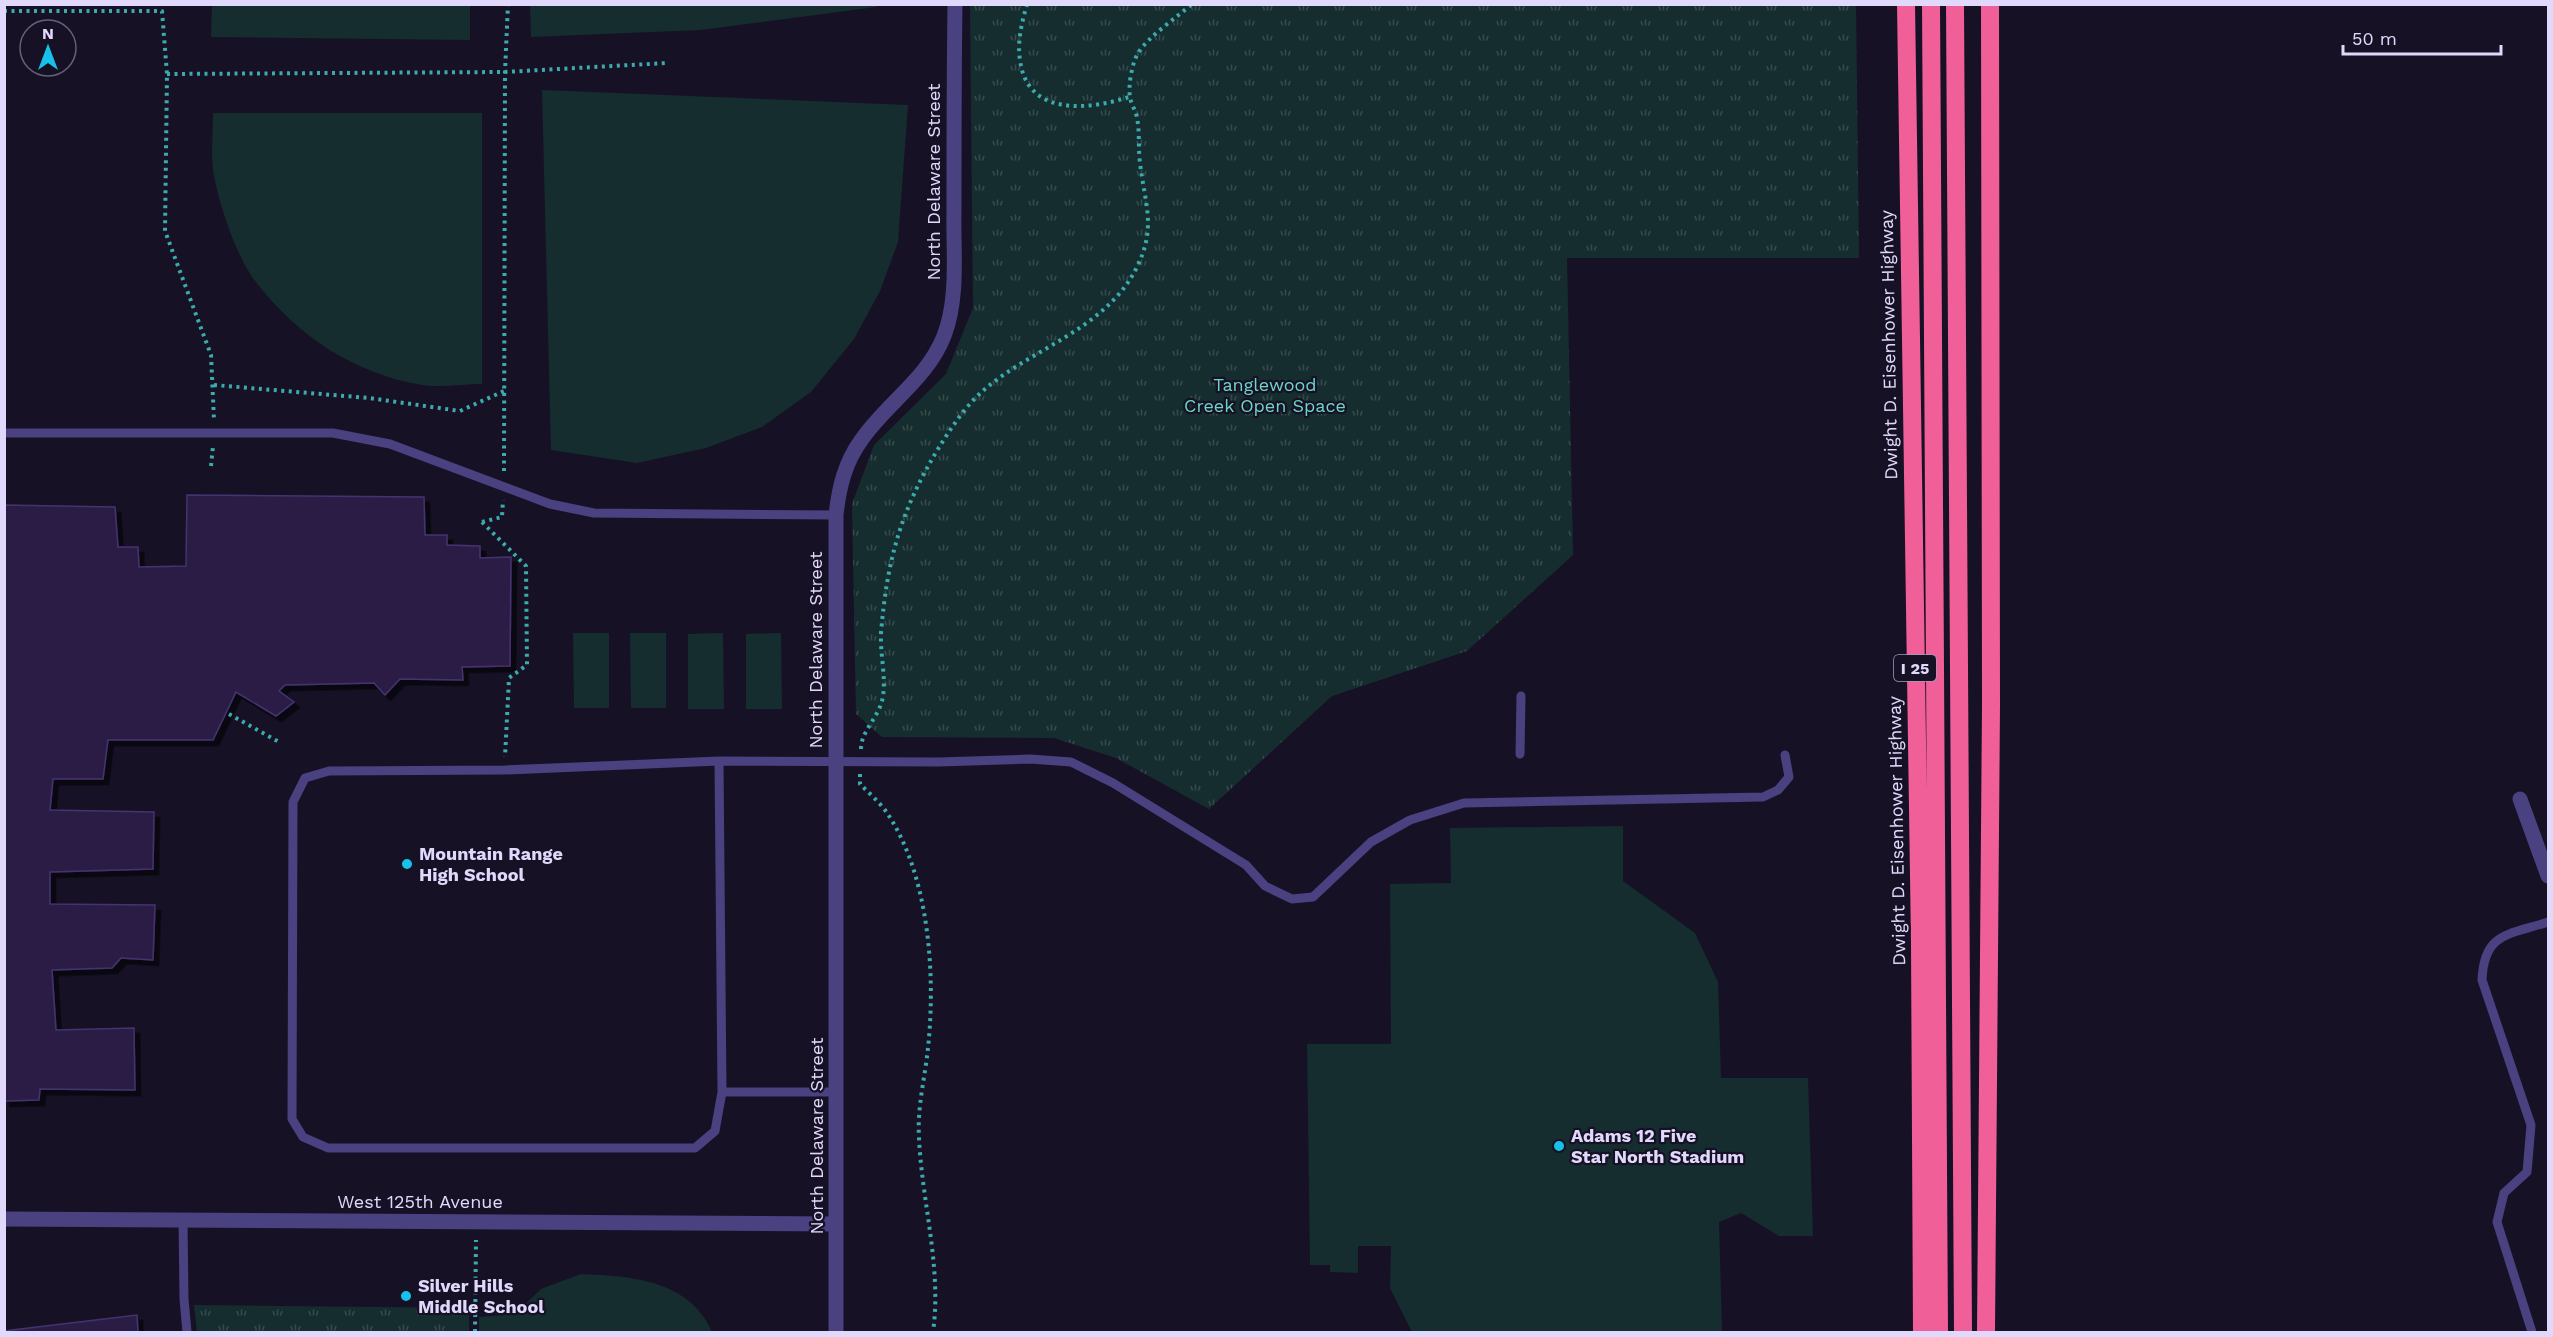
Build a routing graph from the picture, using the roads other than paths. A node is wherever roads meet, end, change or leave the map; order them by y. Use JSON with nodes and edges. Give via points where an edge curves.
{"nodes":[{"id":1,"x":955,"y":4,"type":"edge"},
{"id":2,"x":1906,"y":4,"type":"edge"},
{"id":3,"x":1931,"y":4,"type":"edge"},
{"id":4,"x":1955,"y":4,"type":"edge"},
{"id":5,"x":1990,"y":4,"type":"edge"},
{"id":6,"x":4,"y":433,"type":"edge"},
{"id":7,"x":836,"y":515,"type":"junction"},
{"id":8,"x":1521,"y":696,"type":"dead end"},
{"id":9,"x":1520,"y":754,"type":"dead end"},
{"id":10,"x":1785,"y":755,"type":"dead end"},
{"id":11,"x":719,"y":761,"type":"junction"},
{"id":12,"x":836,"y":762,"type":"junction"},
{"id":13,"x":2520,"y":799,"type":"dead end"},
{"id":14,"x":2548,"y":876,"type":"edge"},
{"id":15,"x":2548,"y":922,"type":"edge"},
{"id":16,"x":722,"y":1092,"type":"junction"},
{"id":17,"x":836,"y":1092,"type":"junction"},
{"id":18,"x":4,"y":1219,"type":"edge"},
{"id":19,"x":183,"y":1220,"type":"junction"},
{"id":20,"x":836,"y":1224,"type":"junction"},
{"id":21,"x":187,"y":1332,"type":"edge"},
{"id":22,"x":836,"y":1332,"type":"edge"},
{"id":23,"x":1922,"y":1332,"type":"edge"},
{"id":24,"x":1939,"y":1332,"type":"edge"},
{"id":25,"x":1963,"y":1332,"type":"edge"},
{"id":26,"x":1986,"y":1332,"type":"edge"},
{"id":27,"x":2532,"y":1332,"type":"edge"}],
"edges":[{"from":1,"to":7,"type":"street","name":"North Delaware Street","via":[[953,283],[948,320],[940,345],[924,372],[874,424],[853,453],[841,481]]},
{"from":2,"to":23,"type":"highway","name":"Dwight D. Eisenhower Highway","number":"I 25"},
{"from":3,"to":24,"type":"highway"},
{"from":4,"to":25,"type":"highway"},
{"from":5,"to":26,"type":"highway","via":[[1991,717]]},
{"from":6,"to":7,"type":"lane","via":[[333,433],[390,444],[550,504],[594,513]]},
{"from":7,"to":12,"type":"street","name":"North Delaware Street"},
{"from":8,"to":9,"type":"lane"},
{"from":10,"to":12,"type":"lane","via":[[1790,777],[1778,790],[1763,797],[1464,803],[1410,820],[1371,842],[1313,897],[1292,899],[1265,886],[1246,865],[1113,783],[1071,762]]},
{"from":11,"to":12,"type":"lane"},
{"from":11,"to":16,"type":"lane"},
{"from":11,"to":16,"type":"lane","via":[[505,770],[329,771],[305,778],[293,802],[292,1119],[303,1137],[328,1148],[695,1148],[715,1131]]},
{"from":12,"to":17,"type":"street","name":"North Delaware Street"},
{"from":13,"to":14,"type":"street"},
{"from":15,"to":27,"type":"lane","via":[[2499,938],[2488,948],[2483,960],[2482,980],[2531,1125],[2527,1172],[2504,1193],[2497,1222]]},
{"from":16,"to":17,"type":"lane"},
{"from":17,"to":20,"type":"street","name":"North Delaware Street"},
{"from":18,"to":19,"type":"street","name":"West 125th Avenue"},
{"from":19,"to":20,"type":"street","name":"West 125th Avenue"},
{"from":19,"to":21,"type":"lane"},
{"from":20,"to":22,"type":"street","name":"North Delaware Street"}]}
